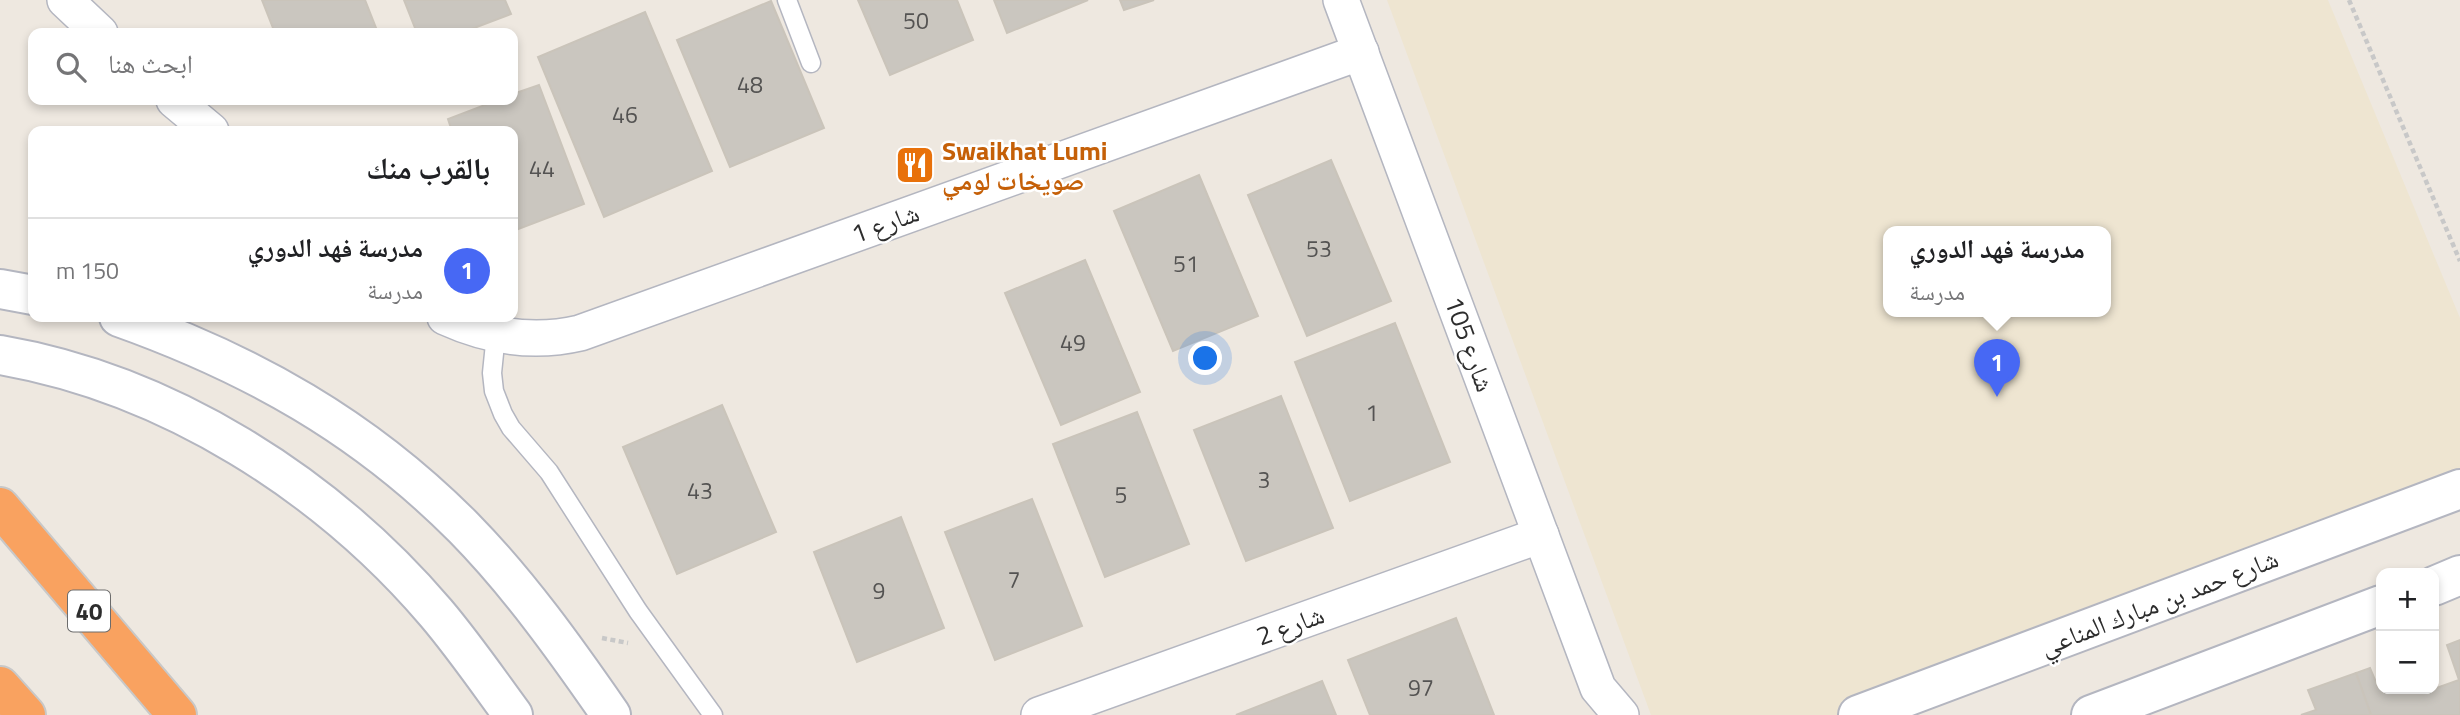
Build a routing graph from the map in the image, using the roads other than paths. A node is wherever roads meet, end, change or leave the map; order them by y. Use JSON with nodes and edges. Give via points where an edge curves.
{"nodes":[{"id":1,"x":65,"y":0,"type":"edge"},
{"id":2,"x":787,"y":0,"type":"edge"},
{"id":3,"x":1341,"y":0,"type":"edge"},
{"id":4,"x":95,"y":28,"type":"edge"},
{"id":5,"x":1361,"y":51,"type":"junction"},
{"id":6,"x":811,"y":63,"type":"dead end"},
{"id":7,"x":180,"y":105,"type":"edge"},
{"id":8,"x":205,"y":126,"type":"edge"},
{"id":9,"x":0,"y":289,"type":"edge"},
{"id":10,"x":28,"y":294,"type":"edge"},
{"id":11,"x":133,"y":322,"type":"edge"},
{"id":12,"x":458,"y":322,"type":"edge"},
{"id":13,"x":496,"y":334,"type":"junction"},
{"id":14,"x":0,"y":355,"type":"edge"},
{"id":15,"x":2460,"y":489,"type":"edge"},
{"id":16,"x":0,"y":507,"type":"edge"},
{"id":17,"x":1541,"y":535,"type":"junction"},
{"id":18,"x":2376,"y":608,"type":"edge"},
{"id":19,"x":0,"y":686,"type":"edge"},
{"id":20,"x":1597,"y":701,"type":"edge"},
{"id":21,"x":26,"y":715,"type":"edge"},
{"id":22,"x":177,"y":715,"type":"edge"},
{"id":23,"x":513,"y":715,"type":"edge"},
{"id":24,"x":611,"y":715,"type":"edge"},
{"id":25,"x":713,"y":715,"type":"edge"},
{"id":26,"x":1039,"y":715,"type":"edge"},
{"id":27,"x":1621,"y":715,"type":"edge"},
{"id":28,"x":1858,"y":715,"type":"edge"},
{"id":29,"x":2091,"y":715,"type":"edge"}],
"edges":[{"from":1,"to":4,"type":"street"},
{"from":2,"to":6,"type":"lane"},
{"from":3,"to":5,"type":"street","name":"شارع 105"},
{"from":5,"to":13,"type":"street","name":"شارع 1","via":[[580,333],[531,340]]},
{"from":5,"to":17,"type":"street","name":"شارع 105"},
{"from":7,"to":8,"type":"street"},
{"from":9,"to":10,"type":"main road"},
{"from":11,"to":24,"type":"main road","via":[[244,368],[303,401],[414,481],[509,578]]},
{"from":12,"to":13,"type":"street","name":"شارع 1"},
{"from":13,"to":25,"type":"lane","via":[[492,373],[503,414],[549,472],[638,611]]},
{"from":14,"to":23,"type":"main road","via":[[130,393],[187,418],[292,481],[385,560],[435,612]]},
{"from":15,"to":28,"type":"main road","name":"شارع حمد بن مبارك المناعي"},
{"from":16,"to":22,"type":"highway","number":"40"},
{"from":17,"to":20,"type":"street","name":"شارع 105"},
{"from":17,"to":26,"type":"street","name":"شارع 2"},
{"from":18,"to":29,"type":"main road"},
{"from":19,"to":21,"type":"highway"},
{"from":20,"to":27,"type":"street","name":"شارع 105"}]}
